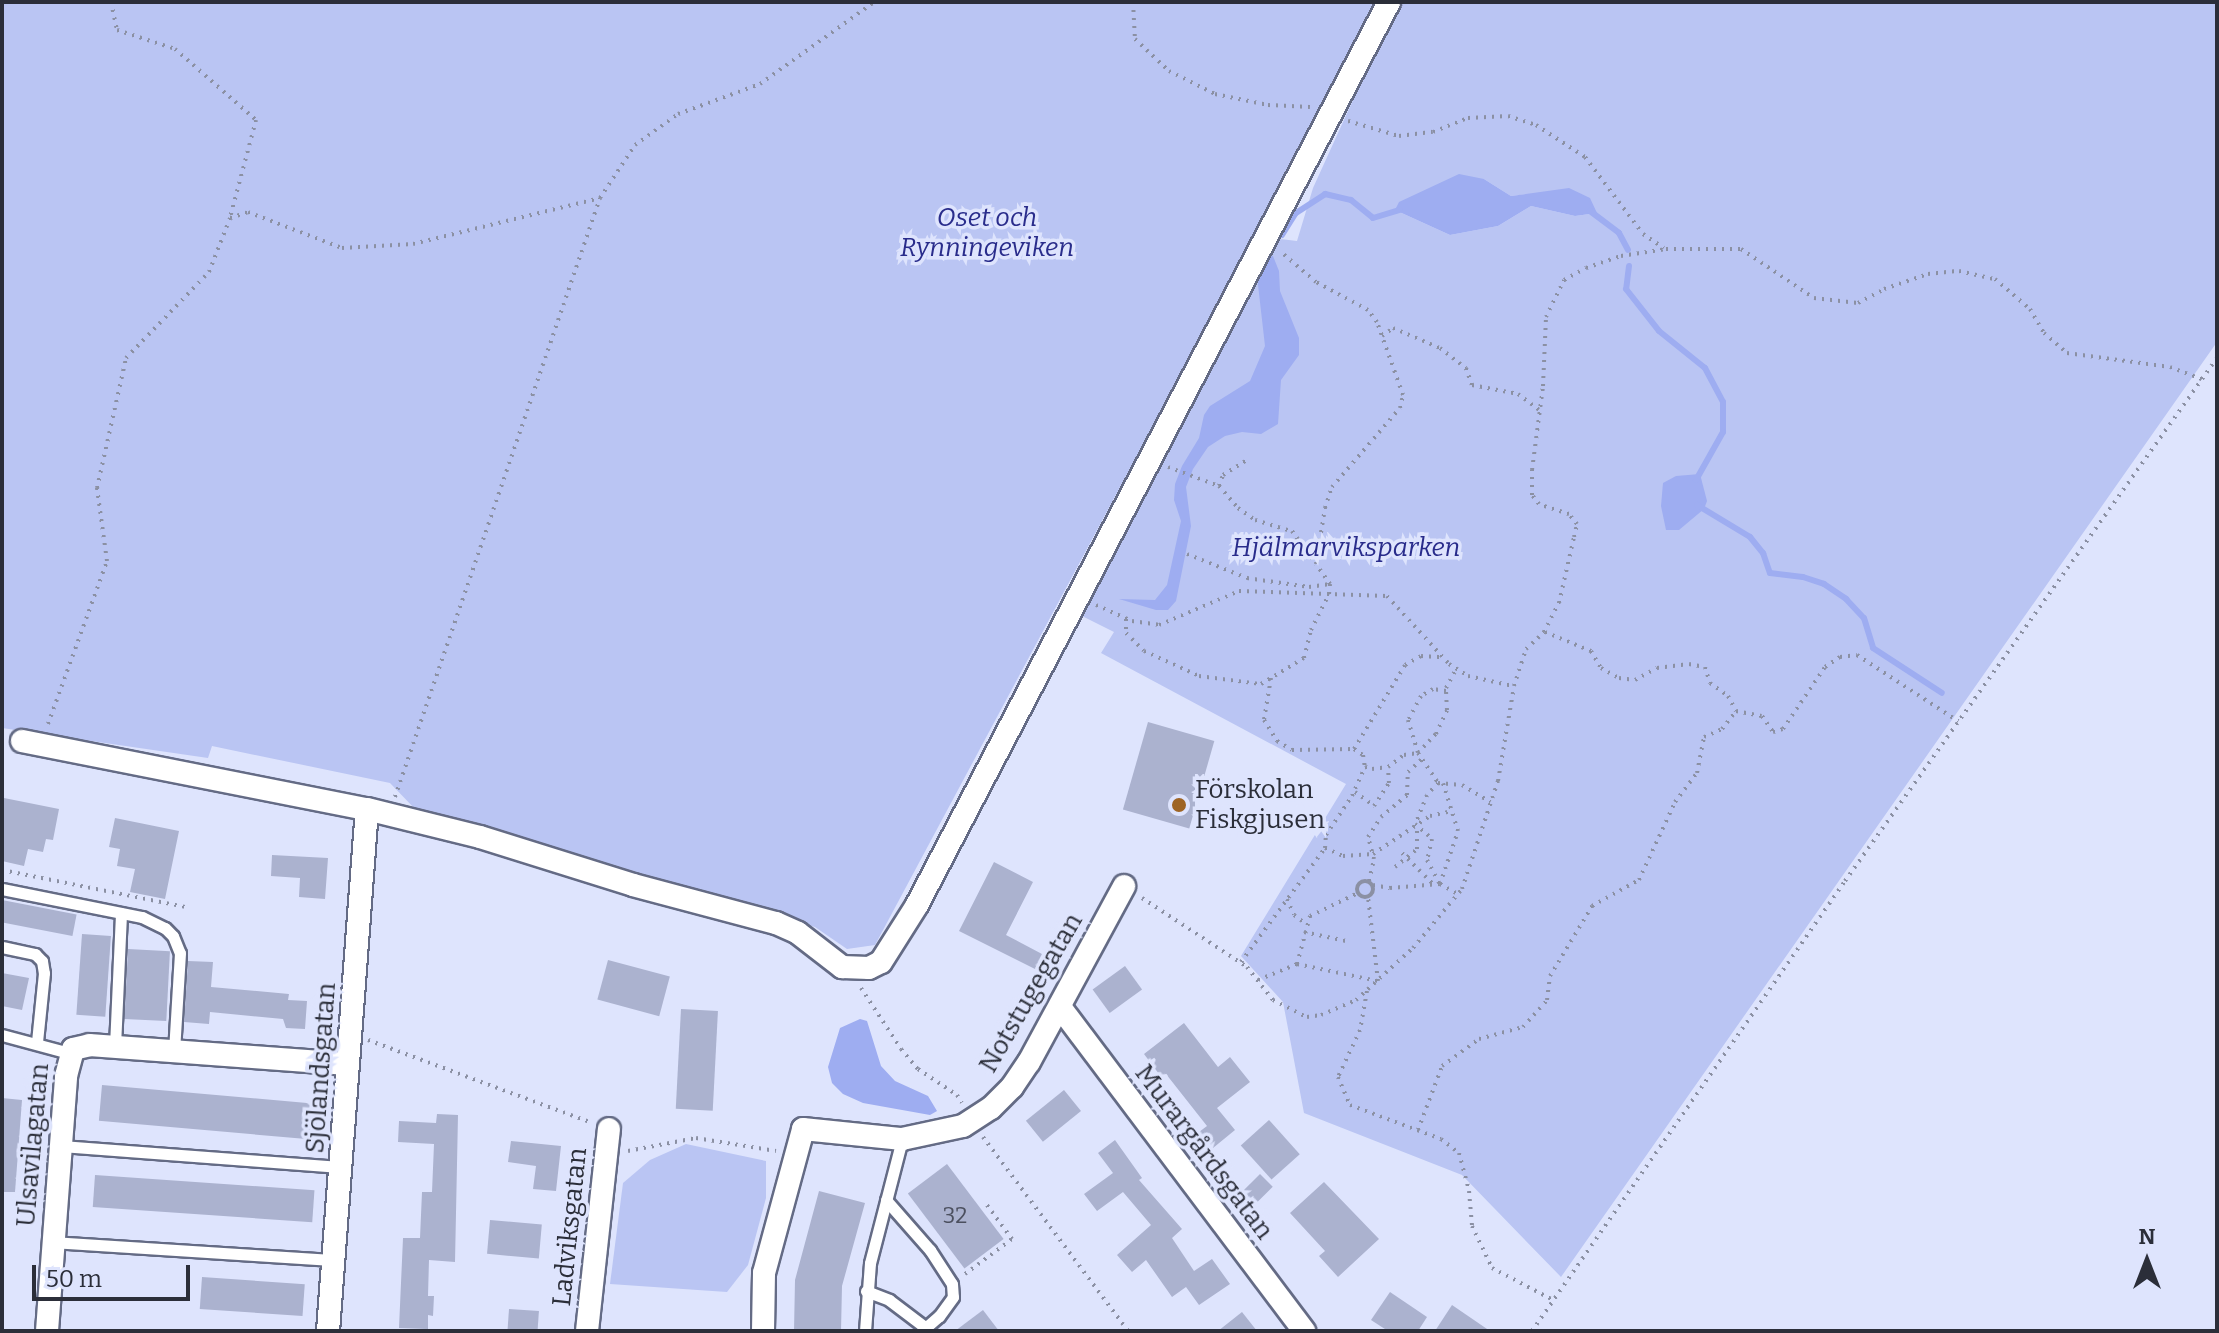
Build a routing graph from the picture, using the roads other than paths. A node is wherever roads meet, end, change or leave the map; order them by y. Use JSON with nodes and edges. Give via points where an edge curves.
{"nodes":[{"id":1,"x":1389,"y":2,"type":"edge"},
{"id":2,"x":22,"y":741,"type":"road end"},
{"id":3,"x":378,"y":812,"type":"junction"},
{"id":4,"x":1124,"y":886,"type":"road end"},
{"id":5,"x":2,"y":889,"type":"edge"},
{"id":6,"x":121,"y":913,"type":"junction"},
{"id":7,"x":2,"y":947,"type":"edge"},
{"id":8,"x":1060,"y":1007,"type":"junction"},
{"id":9,"x":2,"y":1035,"type":"edge"},
{"id":10,"x":37,"y":1042,"type":"junction"},
{"id":11,"x":115,"y":1046,"type":"junction"},
{"id":12,"x":174,"y":1051,"type":"junction"},
{"id":13,"x":69,"y":1053,"type":"junction"},
{"id":14,"x":347,"y":1064,"type":"junction"},
{"id":15,"x":609,"y":1129,"type":"road end"},
{"id":16,"x":902,"y":1139,"type":"junction"},
{"id":17,"x":60,"y":1146,"type":"junction"},
{"id":18,"x":342,"y":1167,"type":"junction"},
{"id":19,"x":886,"y":1200,"type":"junction"},
{"id":20,"x":53,"y":1242,"type":"junction"},
{"id":21,"x":334,"y":1260,"type":"junction"},
{"id":22,"x":866,"y":1291,"type":"junction"},
{"id":23,"x":924,"y":1330,"type":"edge"},
{"id":24,"x":47,"y":1331,"type":"edge"},
{"id":25,"x":328,"y":1331,"type":"edge"},
{"id":26,"x":587,"y":1331,"type":"edge"},
{"id":27,"x":763,"y":1331,"type":"edge"},
{"id":28,"x":865,"y":1331,"type":"edge"},
{"id":29,"x":1304,"y":1331,"type":"edge"}],
"edges":[{"from":1,"to":3,"type":"street","via":[[881,962],[842,967],[776,923]]},
{"from":2,"to":3,"type":"street"},
{"from":3,"to":14,"type":"street","name":"Sjölandsgatan"},
{"from":4,"to":8,"type":"street","name":"Notstugegatan"},
{"from":5,"to":6,"type":"lane"},
{"from":6,"to":11,"type":"lane"},
{"from":6,"to":12,"type":"lane","via":[[155,922],[177,943]]},
{"from":7,"to":10,"type":"lane","via":[[35,954],[42,961]]},
{"from":8,"to":16,"type":"street","name":"Notstugegatan","via":[[1012,1087],[972,1121]]},
{"from":8,"to":29,"type":"street","name":"Murargårdsgatan"},
{"from":9,"to":10,"type":"lane"},
{"from":10,"to":13,"type":"lane"},
{"from":11,"to":12,"type":"street","name":"Ulsavilagatan"},
{"from":11,"to":13,"type":"street","name":"Ulsavilagatan","via":[[84,1045]]},
{"from":12,"to":14,"type":"street","name":"Ulsavilagatan"},
{"from":13,"to":17,"type":"street","name":"Ulsavilagatan"},
{"from":14,"to":18,"type":"street","name":"Sjölandsgatan"},
{"from":15,"to":26,"type":"street","name":"Ladviksgatan"},
{"from":16,"to":19,"type":"lane"},
{"from":16,"to":27,"type":"street","name":"Notstugegatan","via":[[803,1129],[764,1273]]},
{"from":17,"to":18,"type":"lane"},
{"from":17,"to":20,"type":"street","name":"Ulsavilagatan"},
{"from":18,"to":21,"type":"street","name":"Sjölandsgatan"},
{"from":19,"to":22,"type":"lane"},
{"from":19,"to":23,"type":"lane","via":[[952,1284],[953,1297]]},
{"from":20,"to":21,"type":"lane"},
{"from":20,"to":24,"type":"street","name":"Ulsavilagatan"},
{"from":21,"to":25,"type":"street","name":"Sjölandsgatan"},
{"from":22,"to":23,"type":"lane","via":[[889,1300]]},
{"from":22,"to":28,"type":"lane"}]}
